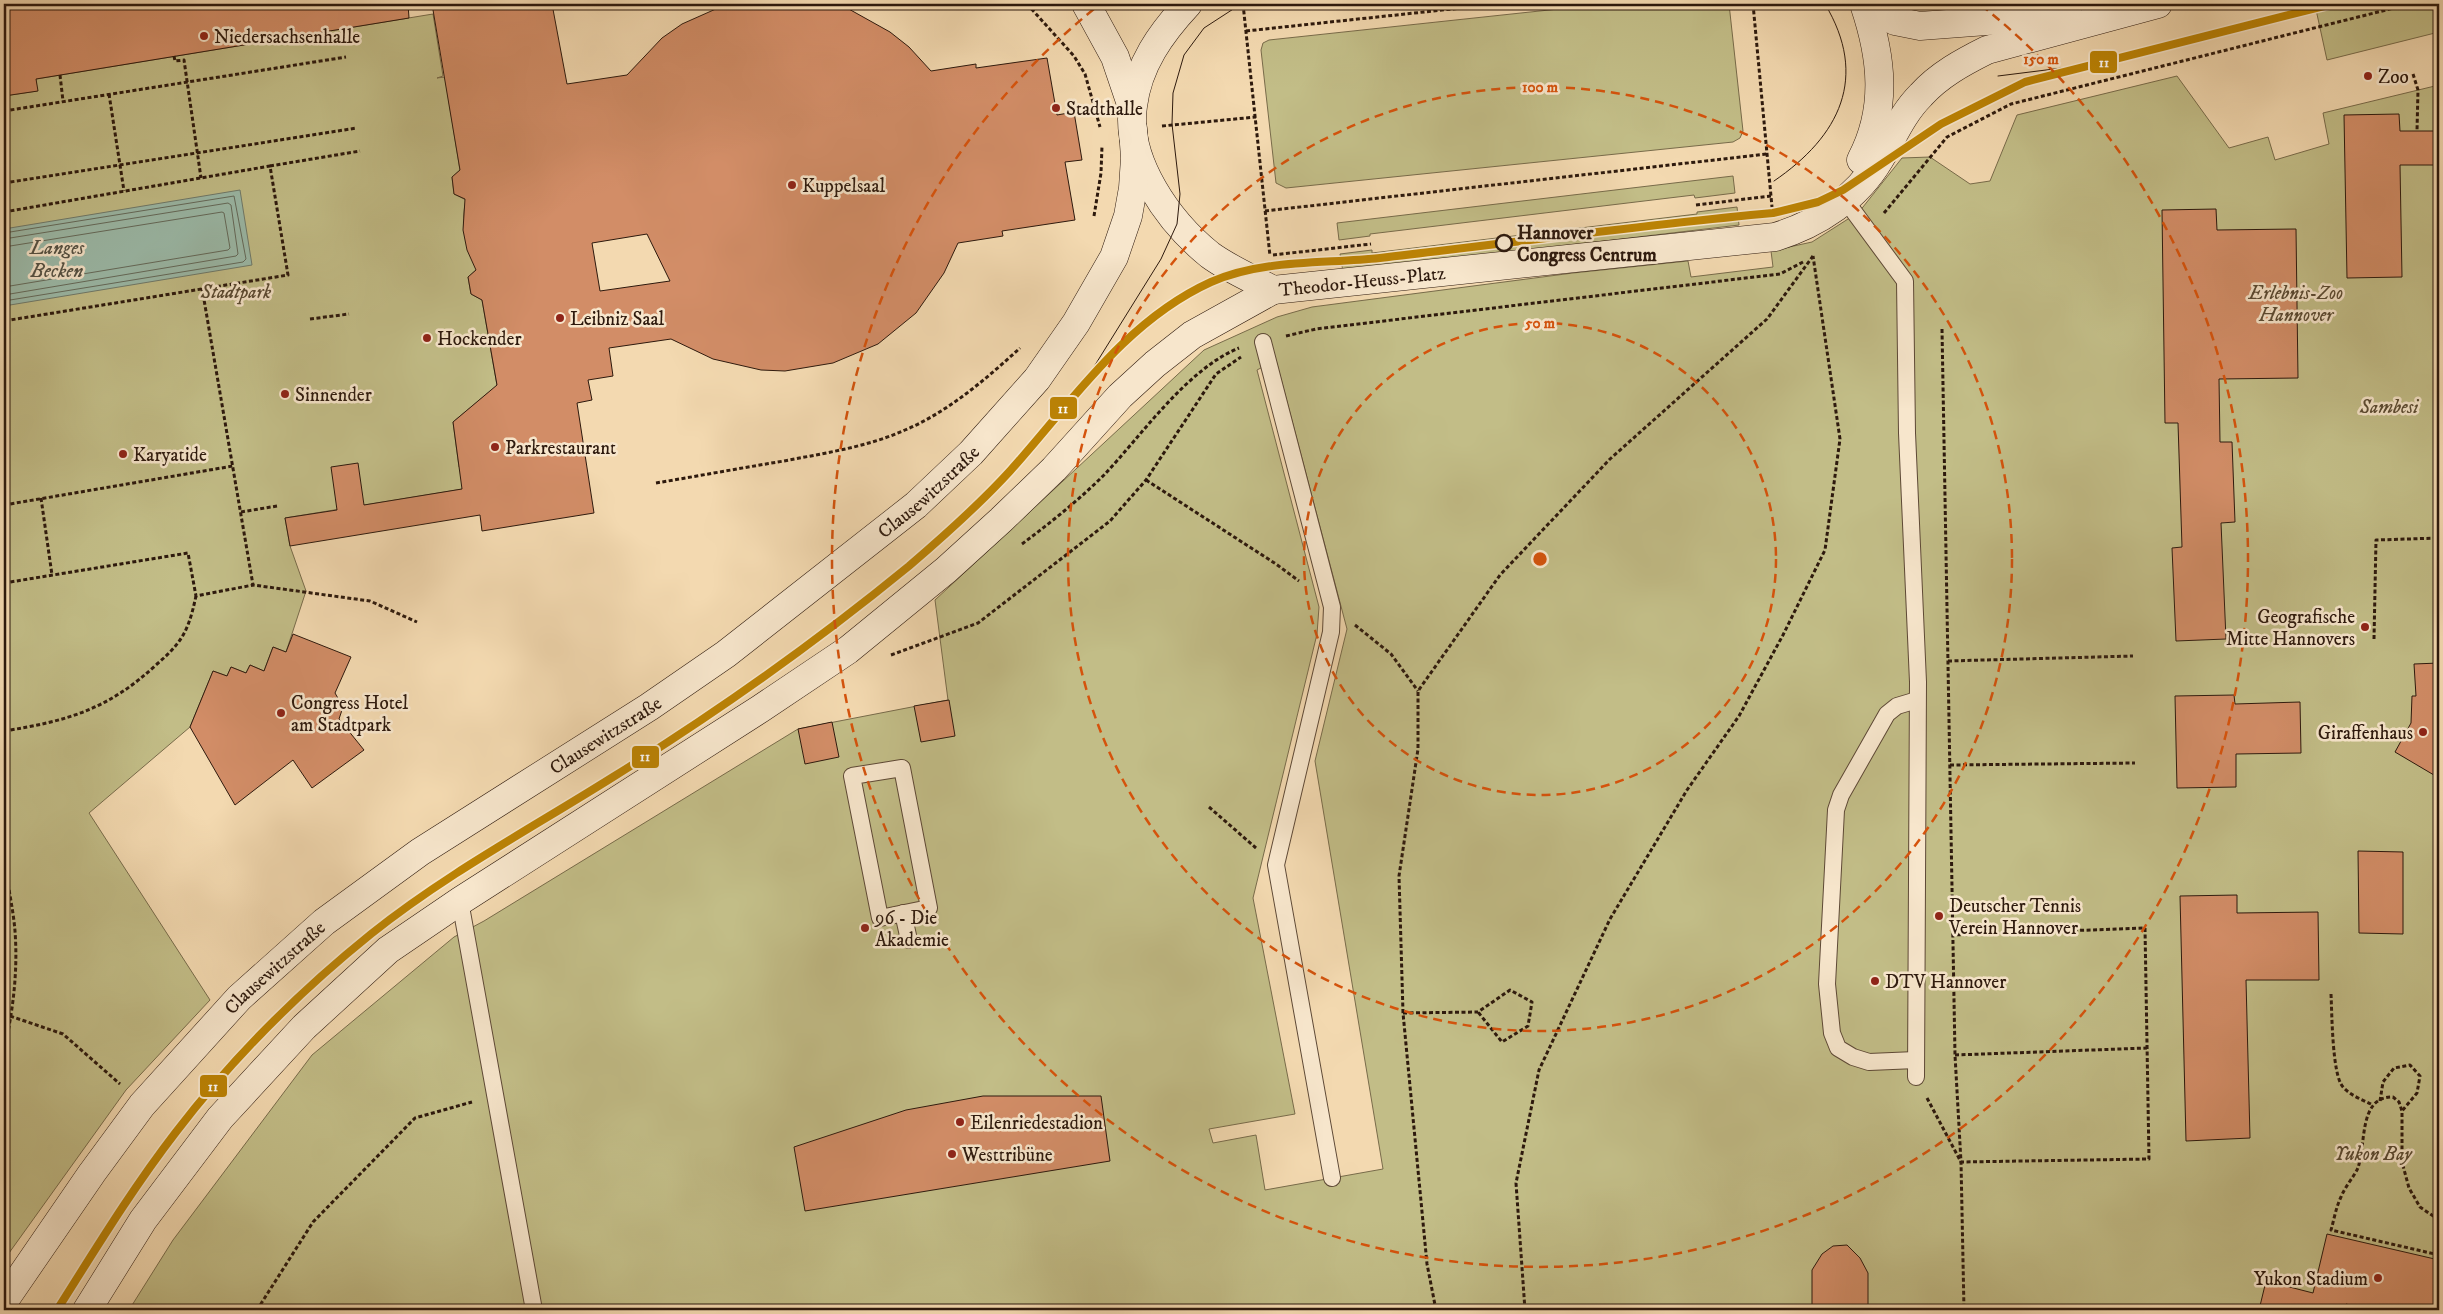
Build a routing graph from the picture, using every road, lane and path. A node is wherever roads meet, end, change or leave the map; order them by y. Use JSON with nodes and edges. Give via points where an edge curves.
{"nodes":[{"id":1,"x":1027,"y":4,"type":"edge"},
{"id":2,"x":1086,"y":4,"type":"edge"},
{"id":3,"x":1188,"y":4,"type":"edge"},
{"id":4,"x":1243,"y":4,"type":"edge"},
{"id":5,"x":1499,"y":4,"type":"edge"},
{"id":6,"x":1753,"y":4,"type":"edge"},
{"id":7,"x":1864,"y":4,"type":"edge"},
{"id":8,"x":2158,"y":4,"type":"edge"},
{"id":9,"x":2410,"y":4,"type":"edge"},
{"id":10,"x":2132,"y":10,"type":"junction"},
{"id":11,"x":1246,"y":31,"type":"junction"},
{"id":12,"x":174,"y":56,"type":"dead end"},
{"id":13,"x":346,"y":57,"type":"dead end"},
{"id":14,"x":2413,"y":74,"type":"dead end"},
{"id":15,"x":60,"y":75,"type":"dead end"},
{"id":16,"x":187,"y":82,"type":"junction"},
{"id":17,"x":109,"y":94,"type":"junction"},
{"id":18,"x":63,"y":101,"type":"junction"},
{"id":19,"x":4,"y":111,"type":"edge"},
{"id":20,"x":1256,"y":116,"type":"junction"},
{"id":21,"x":1133,"y":118,"type":"junction"},
{"id":22,"x":357,"y":128,"type":"dead end"},
{"id":23,"x":2417,"y":131,"type":"dead end"},
{"id":24,"x":1102,"y":134,"type":"dead end"},
{"id":25,"x":1102,"y":144,"type":"dead end"},
{"id":26,"x":360,"y":151,"type":"dead end"},
{"id":27,"x":198,"y":153,"type":"junction"},
{"id":28,"x":1767,"y":154,"type":"junction"},
{"id":29,"x":120,"y":165,"type":"junction"},
{"id":30,"x":270,"y":166,"type":"junction"},
{"id":31,"x":201,"y":178,"type":"junction"},
{"id":32,"x":4,"y":183,"type":"edge"},
{"id":33,"x":124,"y":191,"type":"junction"},
{"id":34,"x":1771,"y":196,"type":"junction"},
{"id":35,"x":1846,"y":200,"type":"junction"},
{"id":36,"x":1696,"y":206,"type":"dead end"},
{"id":37,"x":4,"y":212,"type":"edge"},
{"id":38,"x":1810,"y":223,"type":"junction"},
{"id":39,"x":1092,"y":225,"type":"dead end"},
{"id":40,"x":1869,"y":230,"type":"junction"},
{"id":41,"x":1775,"y":237,"type":"junction"},
{"id":42,"x":1371,"y":244,"type":"dead end"},
{"id":43,"x":1821,"y":252,"type":"dead end"},
{"id":44,"x":1270,"y":255,"type":"dead end"},
{"id":45,"x":1813,"y":256,"type":"junction"},
{"id":46,"x":202,"y":288,"type":"junction"},
{"id":47,"x":1273,"y":290,"type":"junction"},
{"id":48,"x":349,"y":314,"type":"dead end"},
{"id":49,"x":310,"y":319,"type":"dead end"},
{"id":50,"x":4,"y":321,"type":"edge"},
{"id":51,"x":1942,"y":329,"type":"dead end"},
{"id":52,"x":1270,"y":340,"type":"junction"},
{"id":53,"x":1025,"y":343,"type":"dead end"},
{"id":54,"x":233,"y":466,"type":"junction"},
{"id":55,"x":1146,"y":480,"type":"junction"},
{"id":56,"x":656,"y":483,"type":"dead end"},
{"id":57,"x":41,"y":498,"type":"junction"},
{"id":58,"x":4,"y":504,"type":"edge"},
{"id":59,"x":277,"y":506,"type":"dead end"},
{"id":60,"x":240,"y":512,"type":"junction"},
{"id":61,"x":2439,"y":538,"type":"edge"},
{"id":62,"x":52,"y":575,"type":"junction"},
{"id":63,"x":4,"y":583,"type":"edge"},
{"id":64,"x":253,"y":585,"type":"junction"},
{"id":65,"x":196,"y":596,"type":"junction"},
{"id":66,"x":1332,"y":607,"type":"junction"},
{"id":67,"x":417,"y":622,"type":"dead end"},
{"id":68,"x":2374,"y":639,"type":"dead end"},
{"id":69,"x":890,"y":656,"type":"dead end"},
{"id":70,"x":2133,"y":656,"type":"dead end"},
{"id":71,"x":1948,"y":661,"type":"junction"},
{"id":72,"x":1418,"y":691,"type":"junction"},
{"id":73,"x":1917,"y":700,"type":"junction"},
{"id":74,"x":4,"y":731,"type":"edge"},
{"id":75,"x":2136,"y":763,"type":"dead end"},
{"id":76,"x":1950,"y":765,"type":"junction"},
{"id":77,"x":1209,"y":807,"type":"dead end"},
{"id":78,"x":4,"y":858,"type":"edge"},
{"id":79,"x":1276,"y":864,"type":"junction"},
{"id":80,"x":460,"y":901,"type":"junction"},
{"id":81,"x":904,"y":913,"type":"junction"},
{"id":82,"x":1953,"y":935,"type":"junction"},
{"id":83,"x":909,"y":940,"type":"dead end"},
{"id":84,"x":2331,"y":994,"type":"dead end"},
{"id":85,"x":1478,"y":1012,"type":"junction"},
{"id":86,"x":1404,"y":1013,"type":"junction"},
{"id":87,"x":4,"y":1014,"type":"edge"},
{"id":88,"x":12,"y":1016,"type":"junction"},
{"id":89,"x":2147,"y":1048,"type":"junction"},
{"id":90,"x":4,"y":1051,"type":"edge"},
{"id":91,"x":1955,"y":1055,"type":"junction"},
{"id":92,"x":1916,"y":1060,"type":"junction"},
{"id":93,"x":1916,"y":1077,"type":"joint"},
{"id":94,"x":495,"y":1095,"type":"junction"},
{"id":95,"x":2380,"y":1101,"type":"junction"},
{"id":96,"x":142,"y":1105,"type":"junction"},
{"id":97,"x":2373,"y":1105,"type":"junction"},
{"id":98,"x":2402,"y":1112,"type":"junction"},
{"id":99,"x":1961,"y":1162,"type":"junction"},
{"id":100,"x":1332,"y":1178,"type":"dead end"},
{"id":101,"x":2439,"y":1220,"type":"edge"},
{"id":102,"x":2439,"y":1255,"type":"edge"},
{"id":103,"x":4,"y":1301,"type":"edge"},
{"id":104,"x":87,"y":1310,"type":"edge"},
{"id":105,"x":257,"y":1310,"type":"edge"},
{"id":106,"x":534,"y":1310,"type":"edge"},
{"id":107,"x":1436,"y":1310,"type":"edge"},
{"id":108,"x":1525,"y":1310,"type":"edge"},
{"id":109,"x":1964,"y":1310,"type":"edge"}],
"edges":[{"from":1,"to":24,"type":"path","via":[[1074,56],[1085,74]]},
{"from":2,"to":21,"type":"street","via":[[1115,57]]},
{"from":3,"to":21,"type":"street","name":"Theodor-Heuss-Platz","via":[[1156,42],[1137,84]]},
{"from":4,"to":11,"type":"path"},
{"from":5,"to":11,"type":"path"},
{"from":6,"to":28,"type":"path"},
{"from":7,"to":10,"type":"street","name":"Theodor-Heuss-Platz","via":[[1895,21],[1920,26]]},
{"from":7,"to":38,"type":"street","name":"Theodor-Heuss-Platz","via":[[1879,56],[1881,88],[1878,112],[1867,149],[1850,180]]},
{"from":8,"to":10,"type":"street"},
{"from":9,"to":40,"type":"path","via":[[2012,104],[1947,137]]},
{"from":10,"to":35,"type":"street","name":"Theodor-Heuss-Platz","via":[[1987,50],[1963,62],[1921,94],[1904,115],[1873,170]]},
{"from":11,"to":20,"type":"path"},
{"from":12,"to":16,"type":"path","via":[[176,61],[184,60]]},
{"from":13,"to":16,"type":"path"},
{"from":14,"to":23,"type":"path","via":[[2418,90]]},
{"from":15,"to":18,"type":"path"},
{"from":16,"to":17,"type":"path"},
{"from":16,"to":27,"type":"path"},
{"from":17,"to":18,"type":"path"},
{"from":17,"to":29,"type":"path"},
{"from":18,"to":19,"type":"path"},
{"from":20,"to":21,"type":"path"},
{"from":20,"to":28,"type":"path","via":[[1265,211]]},
{"from":21,"to":47,"type":"street","name":"Theodor-Heuss-Platz","via":[[1140,158],[1149,182],[1177,224],[1211,255]]},
{"from":21,"to":96,"type":"street","name":"Clausewitzstraße","via":[[1133,188],[1128,216],[1114,257],[1081,315],[1037,379],[971,453],[916,505],[726,654],[649,707],[420,852],[324,922],[239,998]]},
{"from":22,"to":27,"type":"path"},
{"from":25,"to":39,"type":"path","via":[[1101,173]]},
{"from":26,"to":30,"type":"path"},
{"from":27,"to":29,"type":"path"},
{"from":27,"to":31,"type":"path"},
{"from":28,"to":34,"type":"path"},
{"from":29,"to":32,"type":"path"},
{"from":29,"to":33,"type":"path"},
{"from":30,"to":31,"type":"path"},
{"from":30,"to":46,"type":"path","via":[[288,274]]},
{"from":31,"to":33,"type":"path"},
{"from":33,"to":37,"type":"path"},
{"from":34,"to":36,"type":"path"},
{"from":34,"to":41,"type":"path"},
{"from":35,"to":38,"type":"street","name":"Theodor-Heuss-Platz"},
{"from":35,"to":40,"type":"lane"},
{"from":38,"to":41,"type":"street","name":"Theodor-Heuss-Platz"},
{"from":40,"to":73,"type":"lane","via":[[1905,281]]},
{"from":41,"to":47,"type":"street","name":"Theodor-Heuss-Platz"},
{"from":42,"to":44,"type":"path"},
{"from":43,"to":45,"type":"path"},
{"from":45,"to":52,"type":"path","via":[[1780,274],[1316,329]]},
{"from":45,"to":72,"type":"path","via":[[1767,318],[1610,459],[1500,575]]},
{"from":45,"to":108,"type":"path","via":[[1840,439],[1825,550],[1739,716],[1686,790],[1610,919],[1539,1070],[1516,1183]]},
{"from":46,"to":50,"type":"path"},
{"from":46,"to":54,"type":"path"},
{"from":47,"to":80,"type":"street","via":[[1192,335],[1155,364],[1001,520],[848,650]]},
{"from":48,"to":49,"type":"path"},
{"from":51,"to":71,"type":"path"},
{"from":52,"to":55,"type":"path","via":[[1216,374]]},
{"from":52,"to":66,"type":"lane"},
{"from":53,"to":56,"type":"path","via":[[984,381],[907,430],[875,442],[832,452]]},
{"from":54,"to":57,"type":"path"},
{"from":54,"to":60,"type":"path"},
{"from":55,"to":66,"type":"path","via":[[1276,564]]},
{"from":55,"to":69,"type":"path","via":[[1110,521],[978,623]]},
{"from":57,"to":58,"type":"path"},
{"from":57,"to":62,"type":"path"},
{"from":59,"to":60,"type":"path"},
{"from":60,"to":64,"type":"path"},
{"from":61,"to":68,"type":"path","via":[[2376,540]]},
{"from":62,"to":63,"type":"path"},
{"from":62,"to":65,"type":"path","via":[[188,552]]},
{"from":64,"to":65,"type":"path"},
{"from":64,"to":67,"type":"path","via":[[370,601]]},
{"from":65,"to":74,"type":"path","via":[[189,623],[176,647],[137,684],[85,713]]},
{"from":66,"to":72,"type":"path","via":[[1391,654]]},
{"from":66,"to":79,"type":"lane","via":[[1331,632]]},
{"from":70,"to":71,"type":"path"},
{"from":71,"to":76,"type":"path"},
{"from":72,"to":86,"type":"path","via":[[1418,749],[1399,876]]},
{"from":73,"to":92,"type":"lane"},
{"from":73,"to":92,"type":"lane","via":[[1896,706],[1887,714],[1841,795],[1834,827],[1827,984],[1832,1034],[1838,1048],[1869,1062]]},
{"from":75,"to":76,"type":"path"},
{"from":76,"to":82,"type":"path"},
{"from":77,"to":79,"type":"path"},
{"from":78,"to":88,"type":"path","via":[[15,930],[16,979]]},
{"from":79,"to":100,"type":"lane"},
{"from":80,"to":94,"type":"lane"},
{"from":80,"to":104,"type":"street","via":[[388,950],[304,1027],[226,1111],[143,1220]]},
{"from":81,"to":81,"type":"lane","via":[[880,918],[852,776],[902,768],[929,908]]},
{"from":81,"to":83,"type":"lane"},
{"from":82,"to":89,"type":"path","via":[[2146,928]]},
{"from":82,"to":91,"type":"path"},
{"from":84,"to":97,"type":"path","via":[[2335,1060],[2341,1085],[2349,1093]]},
{"from":85,"to":85,"type":"path","via":[[1510,990],[1532,1002],[1528,1026],[1502,1042]]},
{"from":85,"to":86,"type":"path"},
{"from":86,"to":107,"type":"path","via":[[1427,1264]]},
{"from":87,"to":88,"type":"path"},
{"from":88,"to":90,"type":"path"},
{"from":88,"to":96,"type":"path","via":[[63,1034]]},
{"from":89,"to":91,"type":"path"},
{"from":89,"to":99,"type":"path","via":[[2149,1159]]},
{"from":91,"to":99,"type":"path"},
{"from":92,"to":93,"type":"lane"},
{"from":93,"to":99,"type":"path"},
{"from":94,"to":105,"type":"path","via":[[415,1118],[313,1222]]},
{"from":94,"to":106,"type":"lane"},
{"from":95,"to":97,"type":"path"},
{"from":95,"to":98,"type":"path","via":[[2393,1097]]},
{"from":95,"to":98,"type":"path","via":[[2383,1082],[2394,1068],[2410,1065],[2420,1076],[2418,1093]]},
{"from":96,"to":103,"type":"street","name":"Clausewitzstraße"},
{"from":97,"to":102,"type":"path","via":[[2364,1126],[2363,1148],[2357,1169],[2340,1198],[2331,1230]]},
{"from":98,"to":101,"type":"path","via":[[2402,1162],[2408,1188],[2420,1207]]},
{"from":99,"to":109,"type":"path"}]}
